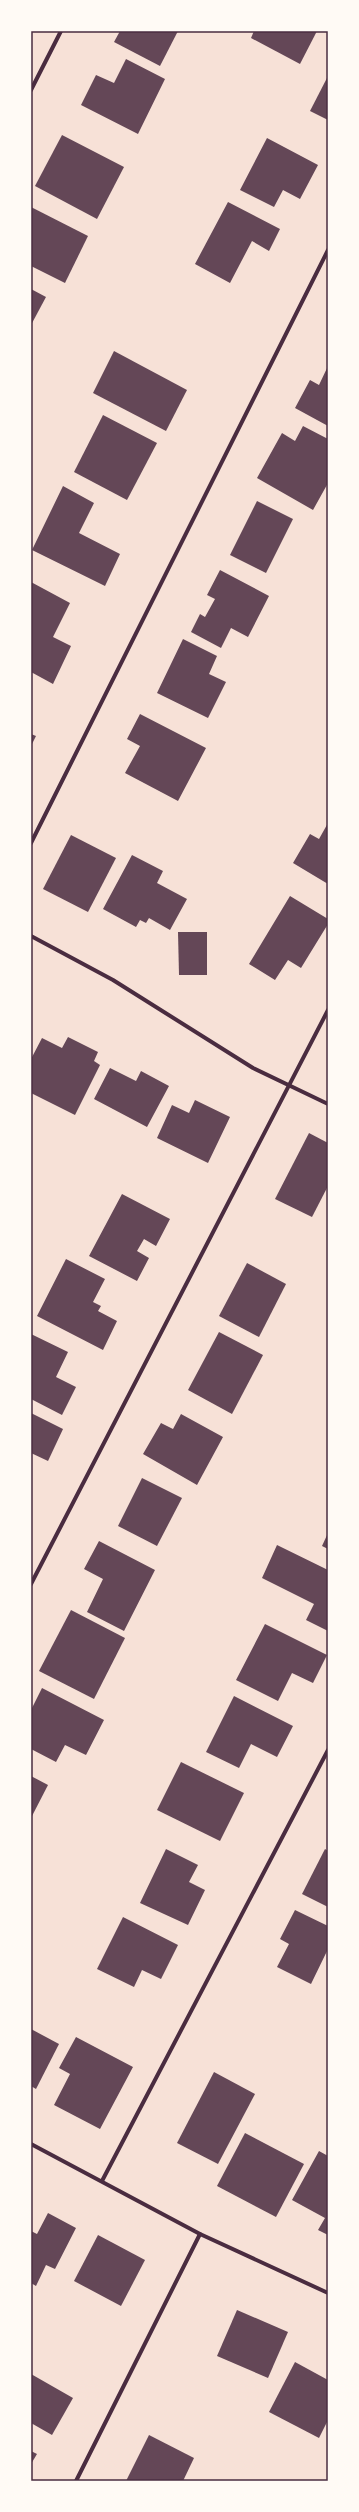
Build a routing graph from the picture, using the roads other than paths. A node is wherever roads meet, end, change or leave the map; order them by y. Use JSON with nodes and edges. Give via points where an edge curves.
{"nodes":[{"id":1,"x":61,"y":31,"type":"edge"},
{"id":2,"x":31,"y":90,"type":"edge"},
{"id":3,"x":328,"y":250,"type":"edge"},
{"id":4,"x":31,"y":843,"type":"edge"},
{"id":5,"x":31,"y":936,"type":"edge"},
{"id":6,"x":328,"y":1010,"type":"edge"},
{"id":7,"x":289,"y":1084,"type":"junction"},
{"id":8,"x":328,"y":1104,"type":"edge"},
{"id":9,"x":31,"y":1584,"type":"edge"},
{"id":10,"x":328,"y":1750,"type":"edge"},
{"id":11,"x":31,"y":2144,"type":"edge"},
{"id":12,"x":102,"y":2181,"type":"junction"},
{"id":13,"x":200,"y":2234,"type":"junction"},
{"id":14,"x":328,"y":2293,"type":"edge"},
{"id":15,"x":76,"y":2481,"type":"edge"}],
"edges":[{"from":1,"to":2,"type":"street"},
{"from":3,"to":4,"type":"street"},
{"from":5,"to":7,"type":"street","via":[[113,980],[254,1068]]},
{"from":6,"to":7,"type":"street"},
{"from":7,"to":8,"type":"street"},
{"from":7,"to":9,"type":"street"},
{"from":10,"to":12,"type":"street"},
{"from":11,"to":12,"type":"street"},
{"from":12,"to":13,"type":"street"},
{"from":13,"to":14,"type":"street"},
{"from":13,"to":15,"type":"street"}]}
